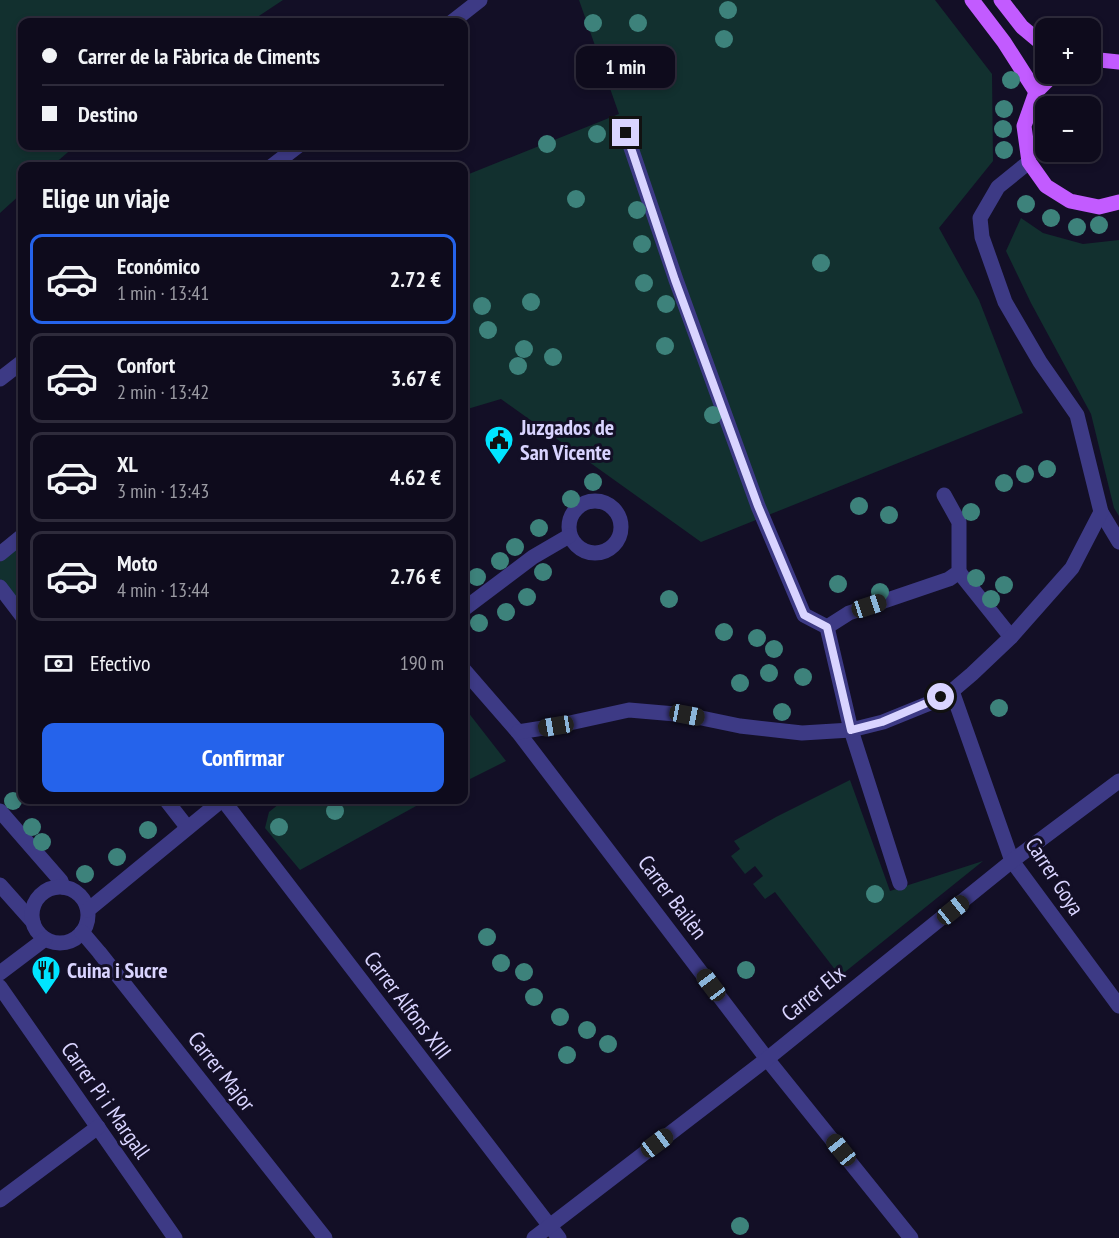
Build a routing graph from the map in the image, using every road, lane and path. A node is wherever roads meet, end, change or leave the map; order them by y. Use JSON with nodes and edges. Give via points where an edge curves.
{"nodes":[{"id":1,"x":480,"y":0,"type":"edge"},
{"id":2,"x":972,"y":0,"type":"edge"},
{"id":3,"x":1001,"y":0,"type":"edge"},
{"id":4,"x":457,"y":18,"type":"edge"},
{"id":5,"x":1035,"y":38,"type":"edge"},
{"id":6,"x":1101,"y":60,"type":"edge"},
{"id":7,"x":1119,"y":62,"type":"edge"},
{"id":8,"x":1044,"y":84,"type":"edge"},
{"id":9,"x":1036,"y":92,"type":"junction"},
{"id":10,"x":626,"y":133,"type":"dead end"},
{"id":11,"x":293,"y":150,"type":"edge"},
{"id":12,"x":277,"y":162,"type":"edge"},
{"id":13,"x":1029,"y":162,"type":"junction"},
{"id":14,"x":1119,"y":202,"type":"edge"},
{"id":15,"x":18,"y":365,"type":"edge"},
{"id":16,"x":0,"y":379,"type":"edge"},
{"id":17,"x":944,"y":495,"type":"dead end"},
{"id":18,"x":1101,"y":512,"type":"junction"},
{"id":19,"x":569,"y":536,"type":"dead end"},
{"id":20,"x":18,"y":539,"type":"edge"},
{"id":21,"x":1119,"y":542,"type":"edge"},
{"id":22,"x":0,"y":554,"type":"edge"},
{"id":23,"x":959,"y":572,"type":"junction"},
{"id":24,"x":0,"y":587,"type":"edge"},
{"id":25,"x":468,"y":606,"type":"edge"},
{"id":26,"x":18,"y":611,"type":"edge"},
{"id":27,"x":827,"y":627,"type":"junction"},
{"id":28,"x":1011,"y":636,"type":"junction"},
{"id":29,"x":468,"y":675,"type":"edge"},
{"id":30,"x":952,"y":691,"type":"junction"},
{"id":31,"x":851,"y":730,"type":"junction"},
{"id":32,"x":518,"y":732,"type":"junction"},
{"id":33,"x":1119,"y":781,"type":"edge"},
{"id":34,"x":169,"y":804,"type":"edge"},
{"id":35,"x":217,"y":804,"type":"edge"},
{"id":36,"x":225,"y":804,"type":"edge"},
{"id":37,"x":0,"y":811,"type":"edge"},
{"id":38,"x":187,"y":827,"type":"junction"},
{"id":39,"x":1012,"y":861,"type":"junction"},
{"id":40,"x":900,"y":883,"type":"dead end"},
{"id":41,"x":0,"y":885,"type":"edge"},
{"id":42,"x":63,"y":887,"type":"junction"},
{"id":43,"x":88,"y":910,"type":"junction"},
{"id":44,"x":33,"y":922,"type":"junction"},
{"id":45,"x":82,"y":932,"type":"junction"},
{"id":46,"x":45,"y":939,"type":"junction"},
{"id":47,"x":0,"y":973,"type":"edge"},
{"id":48,"x":0,"y":987,"type":"edge"},
{"id":49,"x":1119,"y":1006,"type":"edge"},
{"id":50,"x":767,"y":1059,"type":"junction"},
{"id":51,"x":98,"y":1127,"type":"junction"},
{"id":52,"x":0,"y":1200,"type":"edge"},
{"id":53,"x":554,"y":1232,"type":"edge"},
{"id":54,"x":176,"y":1238,"type":"edge"},
{"id":55,"x":325,"y":1238,"type":"edge"},
{"id":56,"x":534,"y":1238,"type":"edge"},
{"id":57,"x":911,"y":1238,"type":"edge"}],
"edges":[{"from":1,"to":4,"type":"street"},
{"from":2,"to":9,"type":"main road"},
{"from":3,"to":5,"type":"main road"},
{"from":6,"to":7,"type":"main road"},
{"from":8,"to":9,"type":"main road"},
{"from":9,"to":13,"type":"main road","via":[[1024,126]]},
{"from":10,"to":27,"type":"street","via":[[758,506],[804,615]]},
{"from":11,"to":12,"type":"street"},
{"from":13,"to":14,"type":"main road","via":[[1046,186],[1070,201],[1100,207]]},
{"from":13,"to":18,"type":"street","via":[[998,187],[980,218],[982,237],[1005,302],[1077,415]]},
{"from":15,"to":16,"type":"street"},
{"from":17,"to":23,"type":"street","via":[[959,522]]},
{"from":18,"to":21,"type":"street"},
{"from":18,"to":28,"type":"street","via":[[1072,568]]},
{"from":19,"to":25,"type":"street","via":[[533,557]]},
{"from":20,"to":22,"type":"street"},
{"from":23,"to":27,"type":"street","via":[[949,579],[849,613]]},
{"from":23,"to":28,"type":"street"},
{"from":24,"to":26,"type":"street"},
{"from":27,"to":31,"type":"street"},
{"from":28,"to":30,"type":"street"},
{"from":29,"to":32,"type":"street","name":"Carrer Bailèn"},
{"from":30,"to":31,"type":"street","via":[[882,722]]},
{"from":30,"to":39,"type":"street","name":"Carrer Goya"},
{"from":31,"to":32,"type":"street","via":[[802,733],[629,710]]},
{"from":31,"to":40,"type":"street"},
{"from":32,"to":50,"type":"street","name":"Carrer Bailèn"},
{"from":33,"to":39,"type":"street","name":"Carrer Elx"},
{"from":34,"to":38,"type":"street"},
{"from":35,"to":38,"type":"street"},
{"from":36,"to":53,"type":"street","name":"Carrer Alfons XIII"},
{"from":37,"to":42,"type":"street"},
{"from":38,"to":43,"type":"street"},
{"from":39,"to":49,"type":"street","name":"Carrer Goya"},
{"from":39,"to":50,"type":"street","name":"Carrer Elx"},
{"from":41,"to":44,"type":"street"},
{"from":42,"to":43,"type":"street","via":[[82,897]]},
{"from":42,"to":44,"type":"street","via":[[51,888],[37,899]]},
{"from":43,"to":45,"type":"street"},
{"from":44,"to":46,"type":"street"},
{"from":45,"to":46,"type":"street","via":[[67,942]]},
{"from":45,"to":55,"type":"street","name":"Carrer Major"},
{"from":46,"to":47,"type":"street"},
{"from":48,"to":51,"type":"street","name":"Carrer Pi i Margall"},
{"from":50,"to":53,"type":"street","name":"Carrer Elx"},
{"from":50,"to":57,"type":"street","name":"Carrer Bailèn"},
{"from":51,"to":52,"type":"street"},
{"from":51,"to":54,"type":"street","name":"Carrer Pi i Margall"},
{"from":53,"to":56,"type":"street","name":"Carrer Elx"}]}
